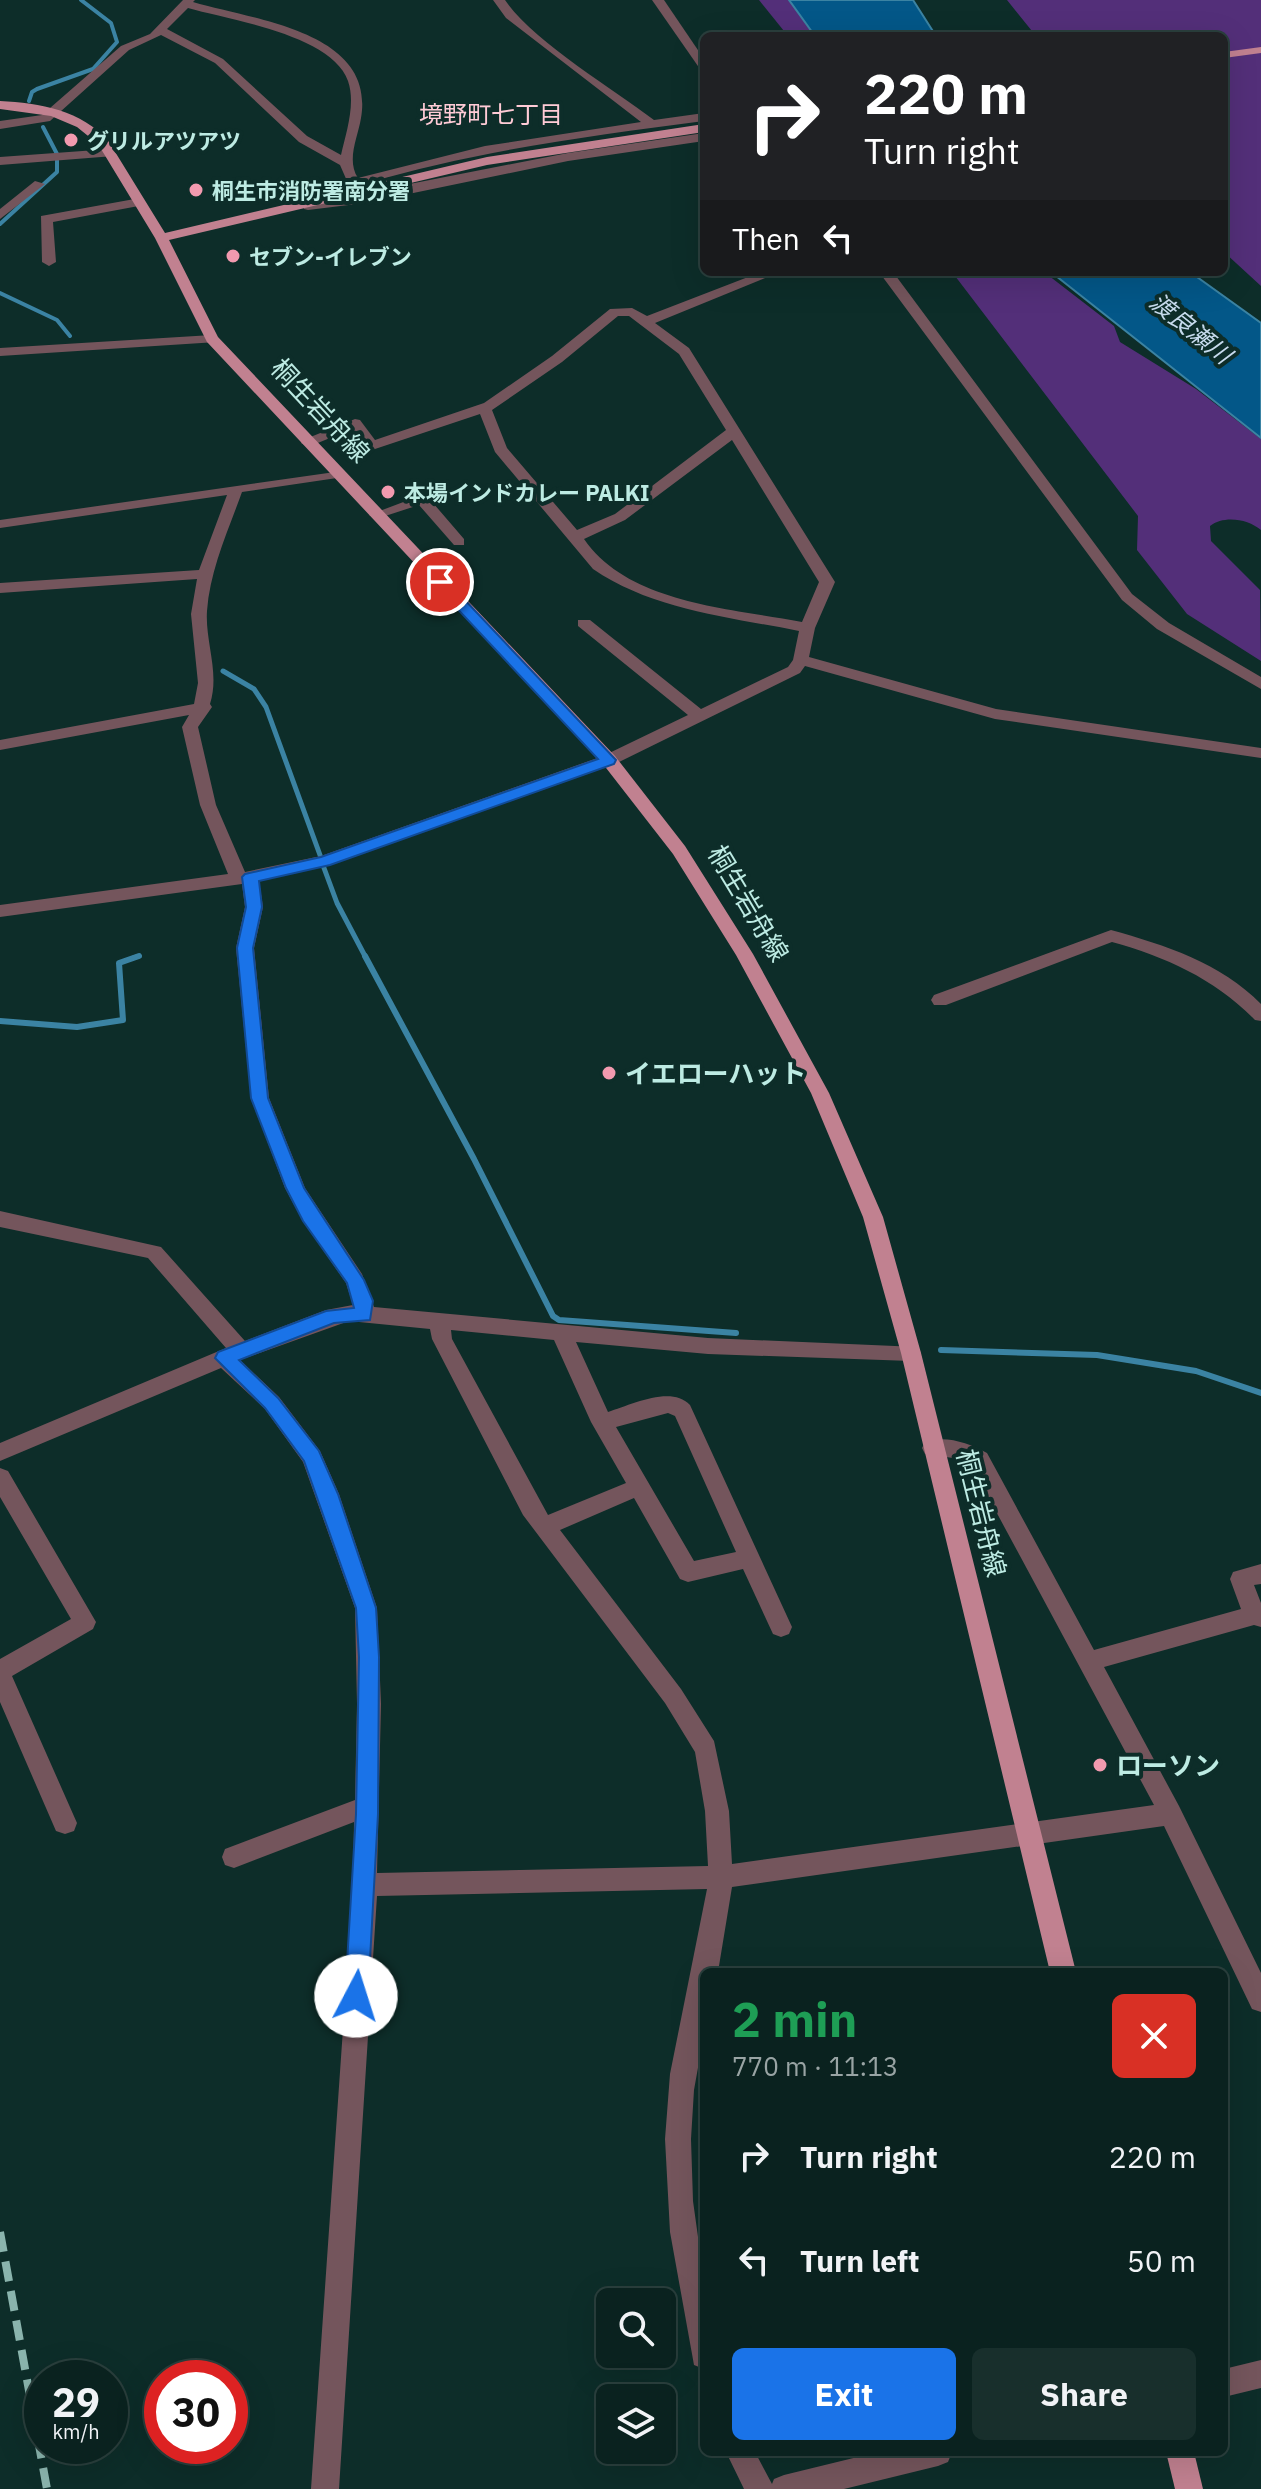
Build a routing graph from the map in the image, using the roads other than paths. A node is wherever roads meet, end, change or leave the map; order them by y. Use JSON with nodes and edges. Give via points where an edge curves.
{"nodes":[{"id":1,"x":499,"y":0,"type":"edge"},
{"id":2,"x":658,"y":0,"type":"edge"},
{"id":3,"x":188,"y":2,"type":"edge"},
{"id":4,"x":160,"y":30,"type":"junction"},
{"id":5,"x":1261,"y":50,"type":"edge"},
{"id":6,"x":1228,"y":54,"type":"edge"},
{"id":7,"x":700,"y":61,"type":"edge"},
{"id":8,"x":0,"y":105,"type":"edge"},
{"id":9,"x":55,"y":112,"type":"junction"},
{"id":10,"x":700,"y":118,"type":"edge"},
{"id":11,"x":652,"y":124,"type":"junction"},
{"id":12,"x":0,"y":125,"type":"edge"},
{"id":13,"x":700,"y":129,"type":"edge"},
{"id":14,"x":700,"y":138,"type":"edge"},
{"id":15,"x":110,"y":153,"type":"junction"},
{"id":16,"x":0,"y":161,"type":"edge"},
{"id":17,"x":345,"y":163,"type":"junction"},
{"id":18,"x":39,"y":184,"type":"dead end"},
{"id":19,"x":363,"y":190,"type":"junction"},
{"id":20,"x":140,"y":202,"type":"junction"},
{"id":21,"x":308,"y":206,"type":"junction"},
{"id":22,"x":1,"y":212,"type":"edge"},
{"id":23,"x":161,"y":238,"type":"junction"},
{"id":24,"x":49,"y":262,"type":"dead end"},
{"id":25,"x":763,"y":276,"type":"edge"},
{"id":26,"x":889,"y":276,"type":"edge"},
{"id":27,"x":647,"y":321,"type":"junction"},
{"id":28,"x":212,"y":339,"type":"junction"},
{"id":29,"x":0,"y":352,"type":"edge"},
{"id":30,"x":484,"y":407,"type":"junction"},
{"id":31,"x":733,"y":432,"type":"junction"},
{"id":32,"x":308,"y":443,"type":"junction"},
{"id":33,"x":337,"y":474,"type":"junction"},
{"id":34,"x":236,"y":490,"type":"junction"},
{"id":35,"x":376,"y":515,"type":"junction"},
{"id":36,"x":0,"y":524,"type":"edge"},
{"id":37,"x":575,"y":537,"type":"junction"},
{"id":38,"x":459,"y":542,"type":"dead end"},
{"id":39,"x":204,"y":574,"type":"junction"},
{"id":40,"x":0,"y":588,"type":"edge"},
{"id":41,"x":584,"y":623,"type":"dead end"},
{"id":42,"x":807,"y":628,"type":"junction"},
{"id":43,"x":801,"y":660,"type":"junction"},
{"id":44,"x":1261,"y":684,"type":"edge"},
{"id":45,"x":204,"y":707,"type":"junction"},
{"id":46,"x":699,"y":716,"type":"junction"},
{"id":47,"x":0,"y":745,"type":"edge"},
{"id":48,"x":1261,"y":753,"type":"edge"},
{"id":49,"x":609,"y":760,"type":"junction"},
{"id":50,"x":245,"y":878,"type":"junction"},
{"id":51,"x":0,"y":911,"type":"edge"},
{"id":52,"x":940,"y":1000,"type":"dead end"},
{"id":53,"x":1261,"y":1015,"type":"edge"},
{"id":54,"x":0,"y":1219,"type":"edge"},
{"id":55,"x":364,"y":1314,"type":"junction"},
{"id":56,"x":439,"y":1320,"type":"junction"},
{"id":57,"x":562,"y":1334,"type":"junction"},
{"id":58,"x":911,"y":1353,"type":"junction"},
{"id":59,"x":232,"y":1354,"type":"junction"},
{"id":60,"x":602,"y":1422,"type":"junction"},
{"id":61,"x":933,"y":1448,"type":"junction"},
{"id":62,"x":0,"y":1452,"type":"edge"},
{"id":63,"x":0,"y":1477,"type":"edge"},
{"id":64,"x":641,"y":1486,"type":"junction"},
{"id":65,"x":545,"y":1526,"type":"junction"},
{"id":66,"x":749,"y":1558,"type":"junction"},
{"id":67,"x":1261,"y":1574,"type":"edge"},
{"id":68,"x":1258,"y":1616,"type":"edge"},
{"id":69,"x":781,"y":1627,"type":"dead end"},
{"id":70,"x":1089,"y":1661,"type":"junction"},
{"id":71,"x":0,"y":1674,"type":"edge"},
{"id":72,"x":367,"y":1806,"type":"junction"},
{"id":73,"x":1171,"y":1814,"type":"junction"},
{"id":74,"x":65,"y":1823,"type":"dead end"},
{"id":75,"x":1030,"y":1836,"type":"junction"},
{"id":76,"x":234,"y":1857,"type":"dead end"},
{"id":77,"x":721,"y":1877,"type":"junction"},
{"id":78,"x":365,"y":1885,"type":"junction"},
{"id":79,"x":705,"y":1968,"type":"edge"},
{"id":80,"x":1062,"y":1968,"type":"edge"},
{"id":81,"x":700,"y":1994,"type":"edge"},
{"id":82,"x":1261,"y":2000,"type":"edge"},
{"id":83,"x":700,"y":2335,"type":"edge"},
{"id":84,"x":1261,"y":2374,"type":"edge"},
{"id":85,"x":1228,"y":2382,"type":"edge"},
{"id":86,"x":742,"y":2456,"type":"edge"},
{"id":87,"x":921,"y":2456,"type":"edge"},
{"id":88,"x":1181,"y":2456,"type":"edge"},
{"id":89,"x":325,"y":2489,"type":"edge"},
{"id":90,"x":759,"y":2489,"type":"edge"},
{"id":91,"x":784,"y":2489,"type":"edge"},
{"id":92,"x":1189,"y":2489,"type":"edge"}],
"edges":[{"from":1,"to":11,"type":"street","via":[[542,42]]},
{"from":2,"to":7,"type":"street"},
{"from":3,"to":4,"type":"street"},
{"from":3,"to":17,"type":"street","via":[[305,40],[327,50],[349,71],[358,85],[358,108]]},
{"from":4,"to":9,"type":"street","via":[[125,48]]},
{"from":4,"to":17,"type":"street","via":[[219,61],[303,139]]},
{"from":5,"to":6,"type":"main road"},
{"from":8,"to":9,"type":"main road","name":"桐生岩舟線"},
{"from":9,"to":12,"type":"street","via":[[34,122]]},
{"from":9,"to":15,"type":"main road","name":"桐生岩舟線","via":[[91,129]]},
{"from":10,"to":11,"type":"street"},
{"from":11,"to":19,"type":"street","via":[[506,147],[379,176]]},
{"from":13,"to":19,"type":"main road","via":[[560,148]]},
{"from":14,"to":19,"type":"street"},
{"from":15,"to":16,"type":"street"},
{"from":15,"to":20,"type":"main road","name":"桐生岩舟線"},
{"from":17,"to":19,"type":"street"},
{"from":18,"to":22,"type":"street"},
{"from":19,"to":21,"type":"street"},
{"from":19,"to":21,"type":"street"},
{"from":20,"to":23,"type":"main road","name":"桐生岩舟線"},
{"from":20,"to":24,"type":"street","via":[[46,219]]},
{"from":21,"to":23,"type":"main road"},
{"from":23,"to":28,"type":"main road","name":"桐生岩舟線"},
{"from":25,"to":27,"type":"street"},
{"from":26,"to":44,"type":"street","via":[[1127,597],[1163,626]]},
{"from":27,"to":30,"type":"street","via":[[632,312],[615,312]]},
{"from":27,"to":31,"type":"street","via":[[684,351]]},
{"from":28,"to":29,"type":"street"},
{"from":28,"to":32,"type":"main road","name":"桐生岩舟線"},
{"from":30,"to":32,"type":"street","via":[[372,446],[355,423]]},
{"from":30,"to":37,"type":"street","via":[[500,449]]},
{"from":31,"to":37,"type":"street","via":[[620,517]]},
{"from":31,"to":42,"type":"street","via":[[827,582]]},
{"from":32,"to":33,"type":"main road","name":"桐生岩舟線"},
{"from":33,"to":34,"type":"street"},
{"from":33,"to":35,"type":"main road","name":"桐生岩舟線"},
{"from":34,"to":36,"type":"street"},
{"from":34,"to":39,"type":"street"},
{"from":35,"to":38,"type":"street","via":[[422,499]]},
{"from":35,"to":49,"type":"main road","name":"桐生岩舟線"},
{"from":37,"to":42,"type":"street","via":[[595,564],[648,593]]},
{"from":39,"to":40,"type":"street"},
{"from":39,"to":45,"type":"street","via":[[199,616],[206,668]]},
{"from":41,"to":46,"type":"street"},
{"from":42,"to":43,"type":"street"},
{"from":43,"to":46,"type":"street","via":[[794,670]]},
{"from":43,"to":48,"type":"street","via":[[995,714]]},
{"from":45,"to":47,"type":"street"},
{"from":45,"to":50,"type":"street","via":[[190,727],[208,805]]},
{"from":46,"to":49,"type":"street"},
{"from":49,"to":50,"type":"street","via":[[324,861]]},
{"from":49,"to":58,"type":"main road","name":"桐生岩舟線","via":[[707,893],[820,1093],[873,1217]]},
{"from":50,"to":51,"type":"street"},
{"from":50,"to":55,"type":"street","via":[[254,907],[245,948],[260,1098],[295,1188],[355,1280]]},
{"from":52,"to":53,"type":"street","via":[[1111,936],[1215,974]]},
{"from":54,"to":59,"type":"street","via":[[154,1252]]},
{"from":55,"to":56,"type":"street"},
{"from":55,"to":59,"type":"street","via":[[333,1316]]},
{"from":56,"to":57,"type":"street"},
{"from":56,"to":65,"type":"street","via":[[442,1339],[531,1509]]},
{"from":57,"to":58,"type":"street","via":[[708,1346]]},
{"from":57,"to":60,"type":"street"},
{"from":58,"to":61,"type":"main road","name":"桐生岩舟線"},
{"from":59,"to":62,"type":"street"},
{"from":59,"to":72,"type":"street","via":[[312,1457],[366,1608]]},
{"from":60,"to":64,"type":"street"},
{"from":60,"to":66,"type":"street","via":[[668,1404],[678,1406]]},
{"from":61,"to":70,"type":"street","via":[[963,1450],[979,1459]]},
{"from":61,"to":75,"type":"main road","name":"桐生岩舟線"},
{"from":63,"to":71,"type":"street","via":[[85,1622]]},
{"from":64,"to":65,"type":"street"},
{"from":64,"to":66,"type":"street","via":[[688,1572]]},
{"from":65,"to":77,"type":"street","via":[[673,1696],[706,1749]]},
{"from":66,"to":69,"type":"street"},
{"from":67,"to":68,"type":"street","via":[[1241,1579]]},
{"from":68,"to":70,"type":"street"},
{"from":70,"to":73,"type":"street"},
{"from":71,"to":74,"type":"street"},
{"from":72,"to":76,"type":"street"},
{"from":72,"to":78,"type":"street"},
{"from":73,"to":75,"type":"street"},
{"from":73,"to":82,"type":"street"},
{"from":75,"to":77,"type":"street"},
{"from":75,"to":80,"type":"main road","name":"桐生岩舟線"},
{"from":77,"to":78,"type":"street"},
{"from":77,"to":79,"type":"street"},
{"from":78,"to":89,"type":"street"},
{"from":81,"to":83,"type":"street","via":[[679,2103],[677,2172],[684,2255]]},
{"from":84,"to":85,"type":"street"},
{"from":86,"to":90,"type":"street"},
{"from":87,"to":91,"type":"street"},
{"from":88,"to":92,"type":"main road"}]}
